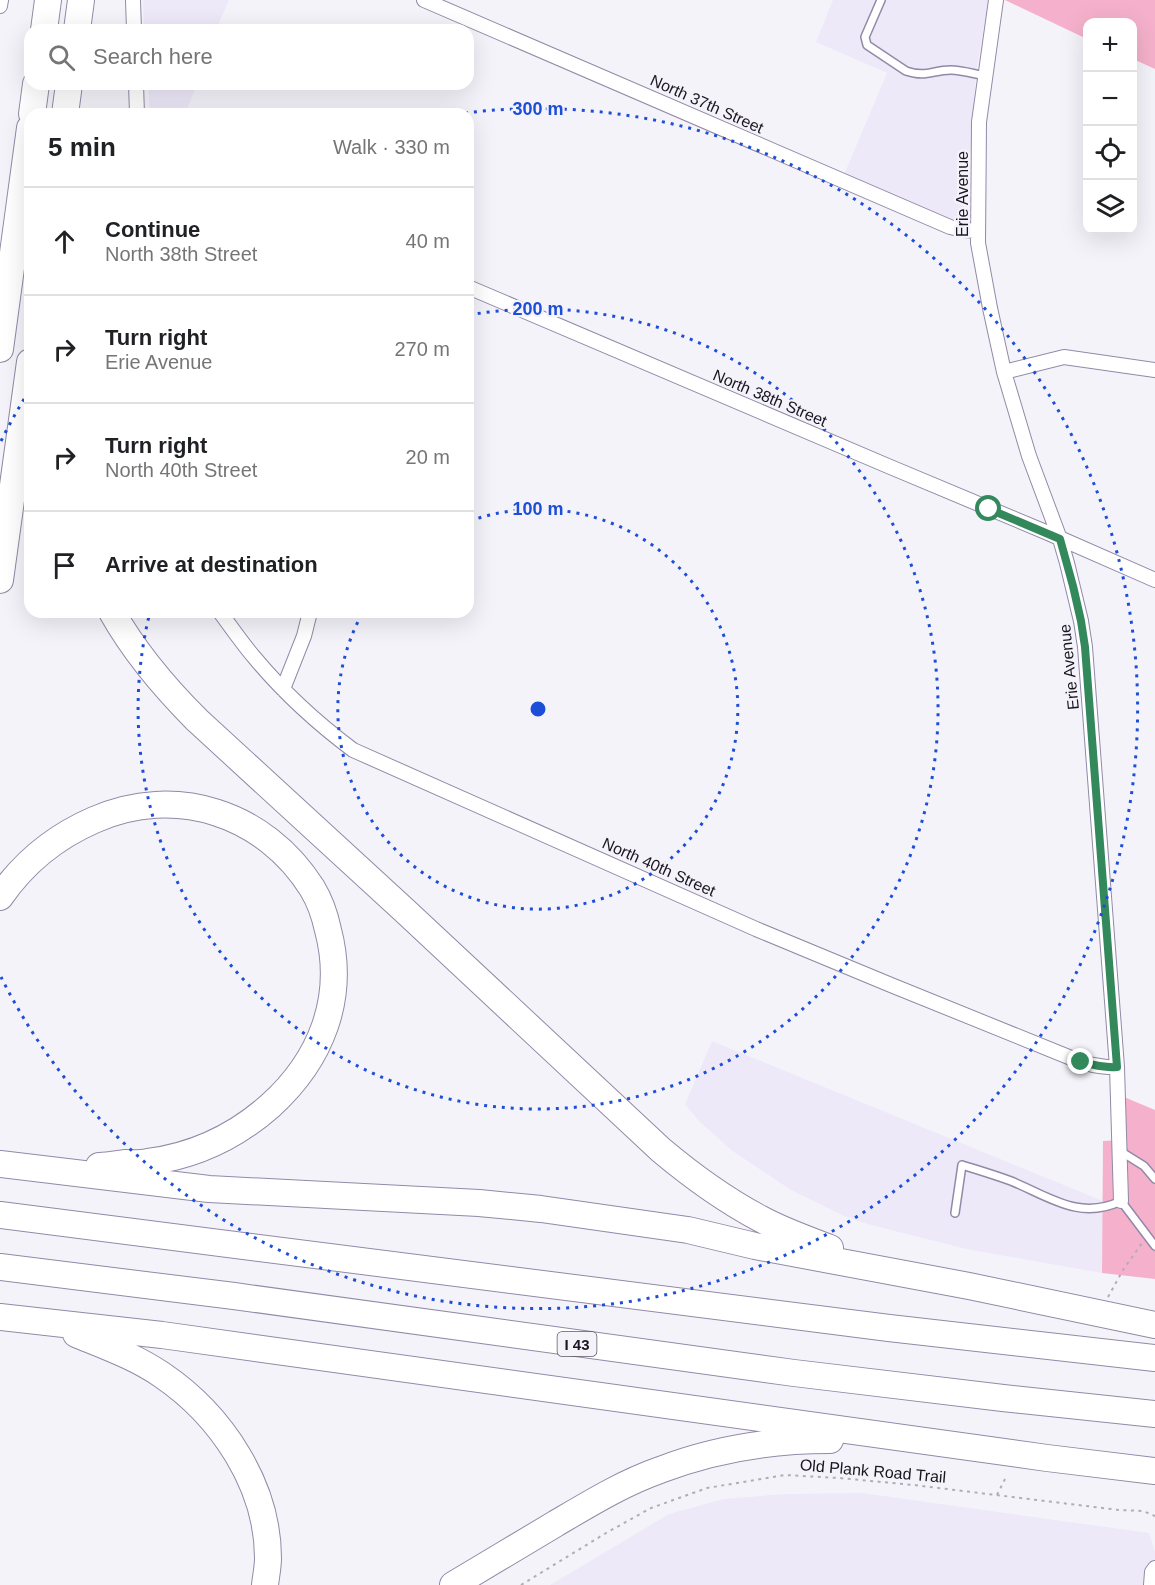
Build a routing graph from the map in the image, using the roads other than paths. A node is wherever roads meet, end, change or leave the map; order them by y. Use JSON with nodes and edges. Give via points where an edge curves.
{"nodes":[{"id":1,"x":1,"y":0,"type":"edge"},
{"id":2,"x":48,"y":0,"type":"edge"},
{"id":3,"x":81,"y":0,"type":"edge"},
{"id":4,"x":133,"y":0,"type":"edge"},
{"id":5,"x":424,"y":0,"type":"edge"},
{"id":6,"x":881,"y":0,"type":"edge"},
{"id":7,"x":996,"y":0,"type":"edge"},
{"id":8,"x":0,"y":6,"type":"edge"},
{"id":9,"x":45,"y":24,"type":"edge"},
{"id":10,"x":77,"y":24,"type":"edge"},
{"id":11,"x":134,"y":24,"type":"edge"},
{"id":12,"x":985,"y":76,"type":"junction"},
{"id":13,"x":35,"y":90,"type":"edge"},
{"id":14,"x":68,"y":90,"type":"edge"},
{"id":15,"x":136,"y":90,"type":"edge"},
{"id":16,"x":33,"y":108,"type":"edge"},
{"id":17,"x":67,"y":108,"type":"edge"},
{"id":18,"x":137,"y":108,"type":"edge"},
{"id":19,"x":24,"y":159,"type":"edge"},
{"id":20,"x":24,"y":168,"type":"edge"},
{"id":21,"x":978,"y":231,"type":"junction"},
{"id":22,"x":0,"y":286,"type":"edge"},
{"id":23,"x":474,"y":290,"type":"edge"},
{"id":24,"x":0,"y":349,"type":"edge"},
{"id":25,"x":1155,"y":370,"type":"edge"},
{"id":26,"x":1004,"y":372,"type":"junction"},
{"id":27,"x":24,"y":406,"type":"edge"},
{"id":28,"x":1060,"y":539,"type":"junction"},
{"id":29,"x":0,"y":580,"type":"edge"},
{"id":30,"x":1155,"y":580,"type":"edge"},
{"id":31,"x":116,"y":618,"type":"edge"},
{"id":32,"x":224,"y":618,"type":"edge"},
{"id":33,"x":308,"y":618,"type":"edge"},
{"id":34,"x":283,"y":689,"type":"junction"},
{"id":35,"x":0,"y":897,"type":"edge"},
{"id":36,"x":1117,"y":1067,"type":"junction"},
{"id":37,"x":1119,"y":1150,"type":"junction"},
{"id":38,"x":0,"y":1163,"type":"edge"},
{"id":39,"x":1155,"y":1179,"type":"edge"},
{"id":40,"x":1121,"y":1201,"type":"junction"},
{"id":41,"x":955,"y":1213,"type":"dead end"},
{"id":42,"x":0,"y":1215,"type":"edge"},
{"id":43,"x":1155,"y":1246,"type":"edge"},
{"id":44,"x":0,"y":1267,"type":"edge"},
{"id":45,"x":969,"y":1286,"type":"junction"},
{"id":46,"x":1,"y":1317,"type":"edge"},
{"id":47,"x":1155,"y":1325,"type":"edge"},
{"id":48,"x":1155,"y":1358,"type":"edge"},
{"id":49,"x":1155,"y":1414,"type":"edge"},
{"id":50,"x":908,"y":1439,"type":"junction"},
{"id":51,"x":1155,"y":1471,"type":"edge"},
{"id":52,"x":1155,"y":1568,"type":"edge"},
{"id":53,"x":265,"y":1585,"type":"edge"},
{"id":54,"x":453,"y":1585,"type":"edge"},
{"id":55,"x":1151,"y":1585,"type":"edge"}],
"edges":[{"from":1,"to":8,"type":"street"},
{"from":2,"to":9,"type":"highway"},
{"from":3,"to":10,"type":"highway"},
{"from":4,"to":11,"type":"street"},
{"from":5,"to":21,"type":"street","name":"North 37th Street","via":[[950,227]]},
{"from":6,"to":12,"type":"lane","via":[[865,37],[874,51],[912,73],[951,70]]},
{"from":7,"to":12,"type":"street","name":"Erie Avenue"},
{"from":12,"to":21,"type":"street","name":"Erie Avenue","via":[[979,122]]},
{"from":13,"to":16,"type":"highway"},
{"from":14,"to":17,"type":"highway"},
{"from":15,"to":18,"type":"street"},
{"from":19,"to":22,"type":"highway"},
{"from":20,"to":24,"type":"highway"},
{"from":21,"to":26,"type":"street","name":"Erie Avenue"},
{"from":23,"to":28,"type":"street","name":"North 38th Street"},
{"from":25,"to":26,"type":"street","via":[[1065,357]]},
{"from":26,"to":28,"type":"street","name":"Erie Avenue"},
{"from":27,"to":29,"type":"highway"},
{"from":28,"to":30,"type":"street","name":"North 38th Street"},
{"from":28,"to":36,"type":"street","name":"Erie Avenue","via":[[1085,647]]},
{"from":31,"to":45,"type":"highway","via":[[136,651],[197,720],[690,1175],[789,1233]]},
{"from":32,"to":34,"type":"street","name":"North 40th Street"},
{"from":33,"to":34,"type":"street"},
{"from":34,"to":36,"type":"street","name":"North 40th Street","via":[[353,750],[902,989],[1081,1062]]},
{"from":35,"to":38,"type":"highway","via":[[26,864],[76,828],[137,807],[199,807],[238,821],[291,861],[312,888],[324,915],[333,949],[334,979],[323,1035],[305,1067],[257,1117],[218,1142],[147,1163]]},
{"from":36,"to":37,"type":"street","name":"Erie Avenue"},
{"from":37,"to":39,"type":"lane","via":[[1140,1163]]},
{"from":37,"to":40,"type":"street","name":"Erie Avenue"},
{"from":38,"to":45,"type":"highway","via":[[209,1190],[541,1209],[688,1230]]},
{"from":40,"to":41,"type":"lane","via":[[1100,1208],[1078,1208],[962,1165]]},
{"from":40,"to":43,"type":"lane"},
{"from":42,"to":48,"type":"highway"},
{"from":44,"to":49,"type":"highway","number":"I 43","via":[[794,1373]]},
{"from":45,"to":47,"type":"highway"},
{"from":46,"to":50,"type":"highway","via":[[162,1335]]},
{"from":46,"to":53,"type":"highway","via":[[76,1334],[124,1353],[192,1398],[234,1449],[255,1488],[265,1525]]},
{"from":50,"to":51,"type":"highway"},
{"from":50,"to":54,"type":"highway","via":[[774,1443],[696,1458],[601,1497]]},
{"from":52,"to":55,"type":"street"}]}
